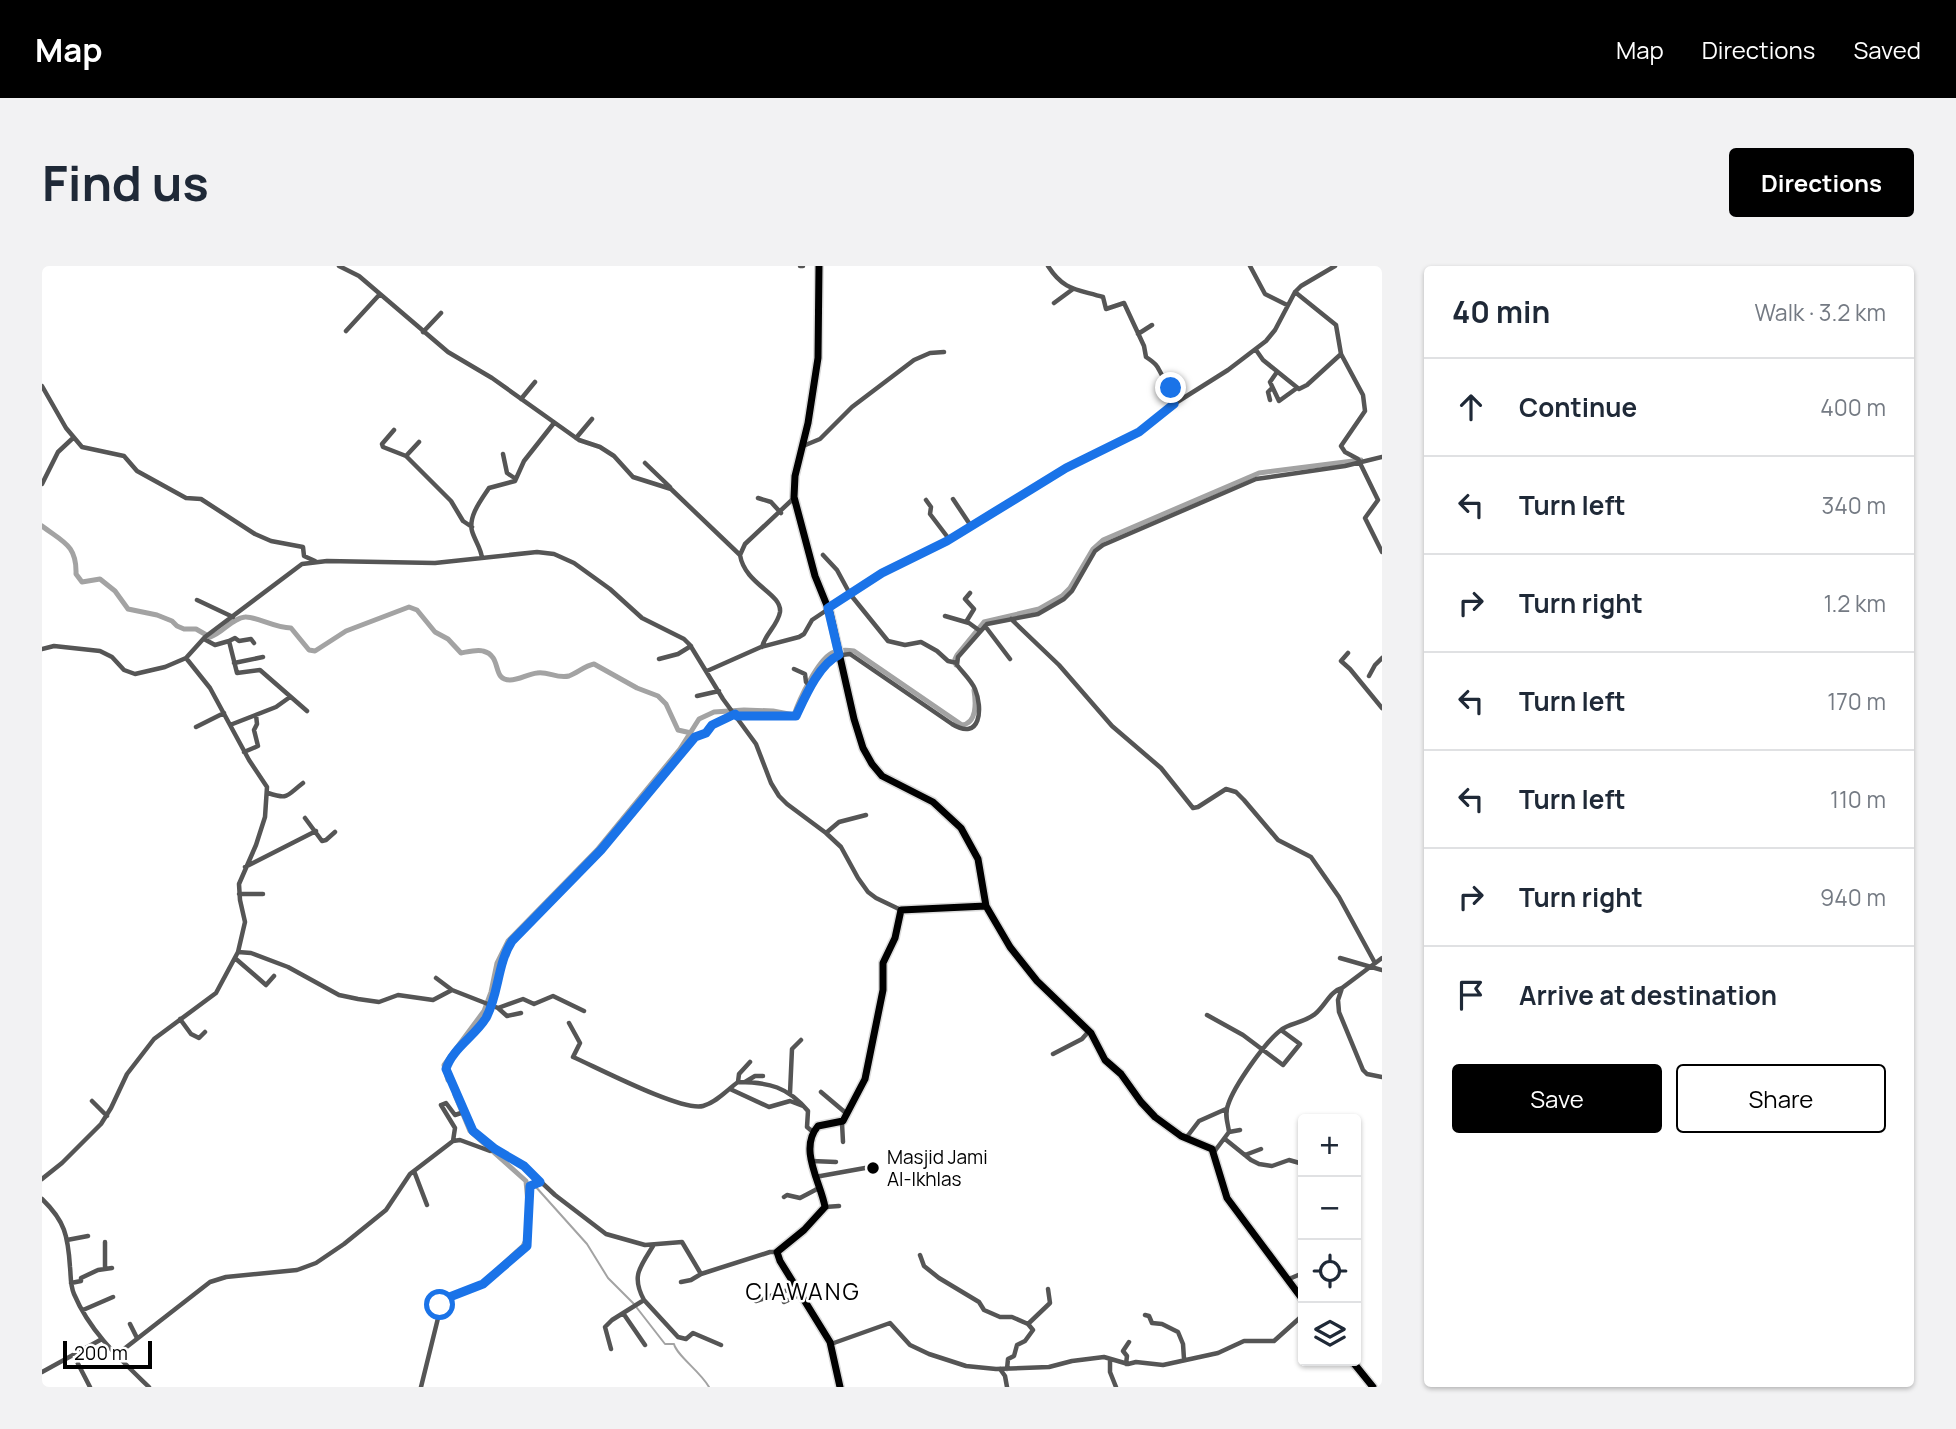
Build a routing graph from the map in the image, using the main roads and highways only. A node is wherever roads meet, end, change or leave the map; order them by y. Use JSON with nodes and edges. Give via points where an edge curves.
{"nodes":[{"id":1,"x":818,"y":266,"type":"edge"},
{"id":2,"x":986,"y":906,"type":"junction"},
{"id":3,"x":1298,"y":1292,"type":"edge"},
{"id":4,"x":1356,"y":1366,"type":"edge"},
{"id":5,"x":840,"y":1387,"type":"edge"},
{"id":6,"x":1373,"y":1387,"type":"edge"}],
"edges":[{"from":1,"to":2,"type":"main road","via":[[818,358],[794,497],[868,758],[882,776],[933,802],[958,824],[978,859]]},
{"from":2,"to":3,"type":"main road","via":[[1030,973],[1089,1031],[1103,1058],[1148,1110],[1214,1152],[1227,1198]]},
{"from":2,"to":5,"type":"main road","via":[[901,910],[883,962],[883,990],[865,1079],[842,1123],[820,1125],[813,1132],[811,1161],[825,1207],[777,1252],[831,1344]]},
{"from":4,"to":6,"type":"main road"}]}
